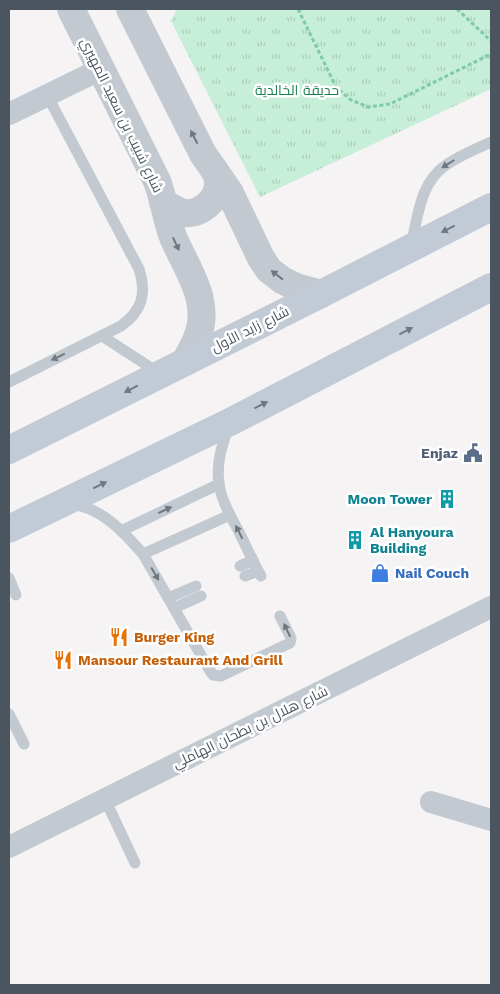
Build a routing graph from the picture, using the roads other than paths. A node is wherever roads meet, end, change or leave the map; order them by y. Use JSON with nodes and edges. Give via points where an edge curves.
{"nodes":[{"id":1,"x":71,"y":9,"type":"edge"},
{"id":2,"x":136,"y":13,"type":"edge"},
{"id":3,"x":101,"y":69,"type":"junction"},
{"id":4,"x":47,"y":95,"type":"junction"},
{"id":5,"x":9,"y":114,"type":"edge"},
{"id":6,"x":491,"y":142,"type":"edge"},
{"id":7,"x":215,"y":171,"type":"junction"},
{"id":8,"x":163,"y":202,"type":"junction"},
{"id":9,"x":491,"y":207,"type":"edge"},
{"id":10,"x":411,"y":248,"type":"junction"},
{"id":11,"x":491,"y":287,"type":"edge"},
{"id":12,"x":321,"y":294,"type":"junction"},
{"id":13,"x":102,"y":336,"type":"junction"},
{"id":14,"x":185,"y":362,"type":"junction"},
{"id":15,"x":160,"y":374,"type":"junction"},
{"id":16,"x":9,"y":382,"type":"edge"},
{"id":17,"x":232,"y":421,"type":"junction"},
{"id":18,"x":9,"y":450,"type":"edge"},
{"id":19,"x":219,"y":484,"type":"junction"},
{"id":20,"x":66,"y":501,"type":"junction"},
{"id":21,"x":230,"y":515,"type":"junction"},
{"id":22,"x":9,"y":529,"type":"edge"},
{"id":23,"x":121,"y":531,"type":"junction"},
{"id":24,"x":143,"y":554,"type":"junction"},
{"id":25,"x":243,"y":571,"type":"dead end"},
{"id":26,"x":9,"y":578,"type":"edge"},
{"id":27,"x":198,"y":591,"type":"dead end"},
{"id":28,"x":16,"y":595,"type":"dead end"},
{"id":29,"x":171,"y":603,"type":"junction"},
{"id":30,"x":491,"y":607,"type":"edge"},
{"id":31,"x":280,"y":616,"type":"dead end"},
{"id":32,"x":9,"y":714,"type":"edge"},
{"id":33,"x":24,"y":744,"type":"dead end"},
{"id":34,"x":105,"y":799,"type":"junction"},
{"id":35,"x":431,"y":802,"type":"dead end"},
{"id":36,"x":491,"y":820,"type":"edge"},
{"id":37,"x":9,"y":847,"type":"edge"},
{"id":38,"x":135,"y":863,"type":"dead end"}],
"edges":[{"from":1,"to":3,"type":"street","name":"شارع شبيب بن سعيد المهيري"},
{"from":7,"to":2,"type":"street","one_way":true,"via":[[203,154]]},
{"from":3,"to":4,"type":"street"},
{"from":3,"to":8,"type":"street","name":"شارع شبيب بن سعيد المهيري","via":[[157,181]]},
{"from":4,"to":5,"type":"street"},
{"from":4,"to":13,"type":"lane","via":[[142,279],[142,300],[137,311],[121,326]]},
{"from":6,"to":10,"type":"lane","one_way":true,"via":[[446,164],[429,182],[421,201]]},
{"from":7,"to":8,"type":"street","via":[[218,182],[209,205],[186,213]]},
{"from":12,"to":7,"type":"street","one_way":true,"via":[[296,287],[269,270],[230,193]]},
{"from":8,"to":14,"type":"street","name":"شارع شبيب بن سعيد المهيري","one_way":true,"via":[[172,236],[197,286],[202,304],[202,321]]},
{"from":9,"to":10,"type":"main road","name":"شارع زايد الأول","one_way":true},
{"from":10,"to":12,"type":"main road","name":"شارع زايد الأول"},
{"from":17,"to":11,"type":"main road","one_way":true},
{"from":12,"to":14,"type":"main road","name":"شارع زايد الأول"},
{"from":13,"to":15,"type":"lane"},
{"from":13,"to":16,"type":"lane","one_way":true},
{"from":14,"to":15,"type":"main road","name":"شارع زايد الأول"},
{"from":15,"to":18,"type":"main road","name":"شارع زايد الأول","one_way":true},
{"from":17,"to":19,"type":"lane","via":[[220,453]]},
{"from":20,"to":17,"type":"main road","one_way":true},
{"from":19,"to":21,"type":"lane"},
{"from":23,"to":19,"type":"lane","one_way":true},
{"from":20,"to":22,"type":"main road"},
{"from":20,"to":23,"type":"lane","via":[[92,510]]},
{"from":21,"to":24,"type":"lane"},
{"from":25,"to":21,"type":"lane","one_way":true,"via":[[257,569]]},
{"from":23,"to":24,"type":"lane"},
{"from":24,"to":29,"type":"lane","one_way":true},
{"from":26,"to":28,"type":"lane"},
{"from":27,"to":29,"type":"lane"},
{"from":29,"to":31,"type":"lane","one_way":true,"via":[[210,671],[218,676],[290,643]]},
{"from":30,"to":34,"type":"street","name":"شارع هلال بن بطحان الهاملي"},
{"from":32,"to":33,"type":"lane"},
{"from":34,"to":37,"type":"street","name":"شارع هلال بن بطحان الهاملي"},
{"from":34,"to":38,"type":"lane"},
{"from":35,"to":36,"type":"street"}]}
